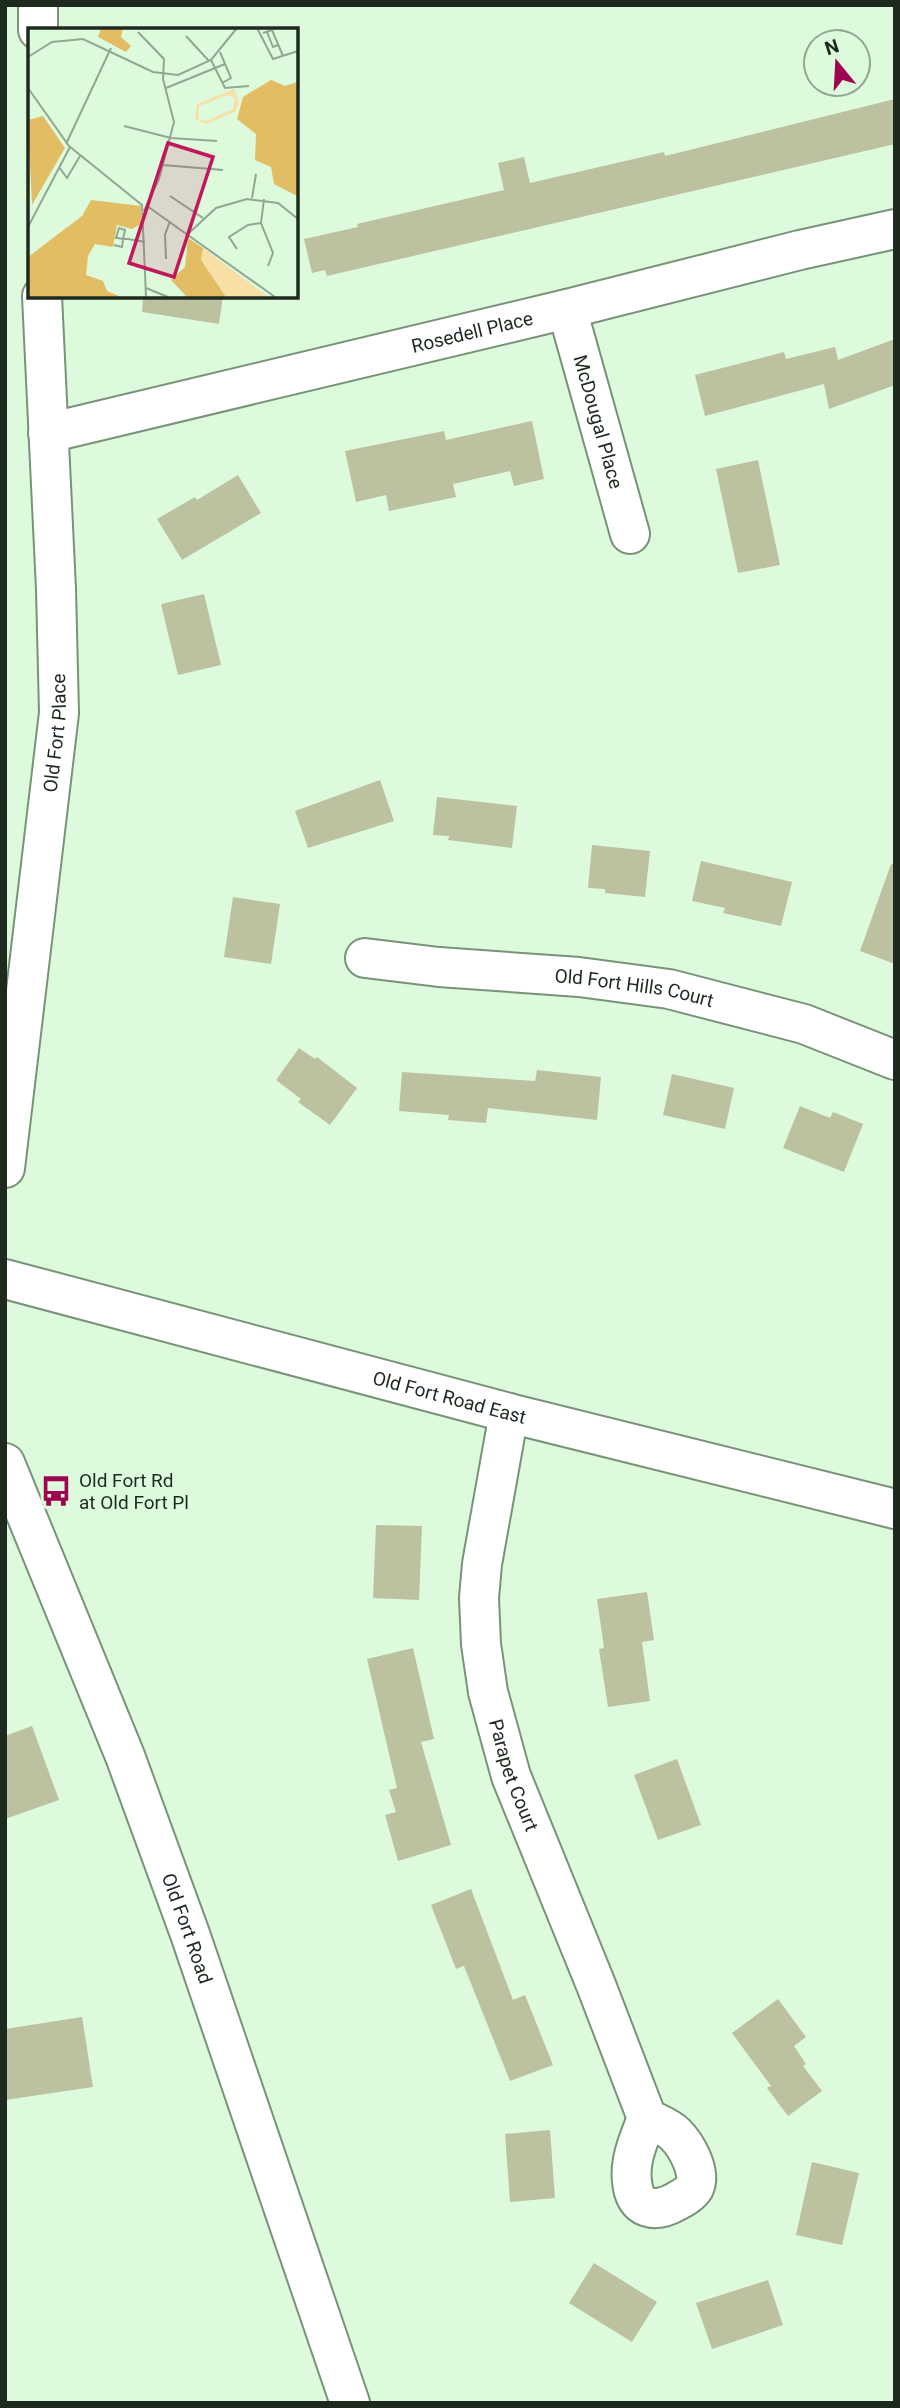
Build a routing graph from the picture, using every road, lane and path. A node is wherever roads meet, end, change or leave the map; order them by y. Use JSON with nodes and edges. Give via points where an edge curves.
{"nodes":[{"id":1,"x":38,"y":5,"type":"edge"},
{"id":2,"x":38,"y":28,"type":"edge"},
{"id":3,"x":895,"y":229,"type":"edge"},
{"id":4,"x":42,"y":298,"type":"edge"},
{"id":5,"x":567,"y":309,"type":"junction"},
{"id":6,"x":48,"y":433,"type":"junction"},
{"id":7,"x":630,"y":534,"type":"dead end"},
{"id":8,"x":365,"y":958,"type":"dead end"},
{"id":9,"x":895,"y":1060,"type":"edge"},
{"id":10,"x":5,"y":1168,"type":"edge"},
{"id":11,"x":5,"y":1279,"type":"edge"},
{"id":12,"x":509,"y":1413,"type":"junction"},
{"id":13,"x":5,"y":1463,"type":"edge"},
{"id":14,"x":895,"y":1509,"type":"edge"},
{"id":15,"x":647,"y":2118,"type":"dead end"},
{"id":16,"x":350,"y":2403,"type":"edge"}],
"edges":[{"from":1,"to":2,"type":"street"},
{"from":3,"to":5,"type":"street","name":"Rosedell Place"},
{"from":4,"to":6,"type":"street","name":"Old Fort Place"},
{"from":5,"to":6,"type":"street","name":"Rosedell Place"},
{"from":5,"to":7,"type":"street","name":"McDougal Place"},
{"from":6,"to":10,"type":"street","name":"Old Fort Place","via":[[59,713]]},
{"from":8,"to":9,"type":"street","name":"Old Fort Hills Court","via":[[670,989],[804,1024]]},
{"from":11,"to":12,"type":"street","name":"Old Fort Road East"},
{"from":12,"to":14,"type":"street","name":"Old Fort Road East"},
{"from":12,"to":15,"type":"street","name":"Parapet Court","via":[[479,1598],[488,1692],[511,1776]]},
{"from":13,"to":16,"type":"street","name":"Old Fort Road","via":[[125,1756]]}]}
